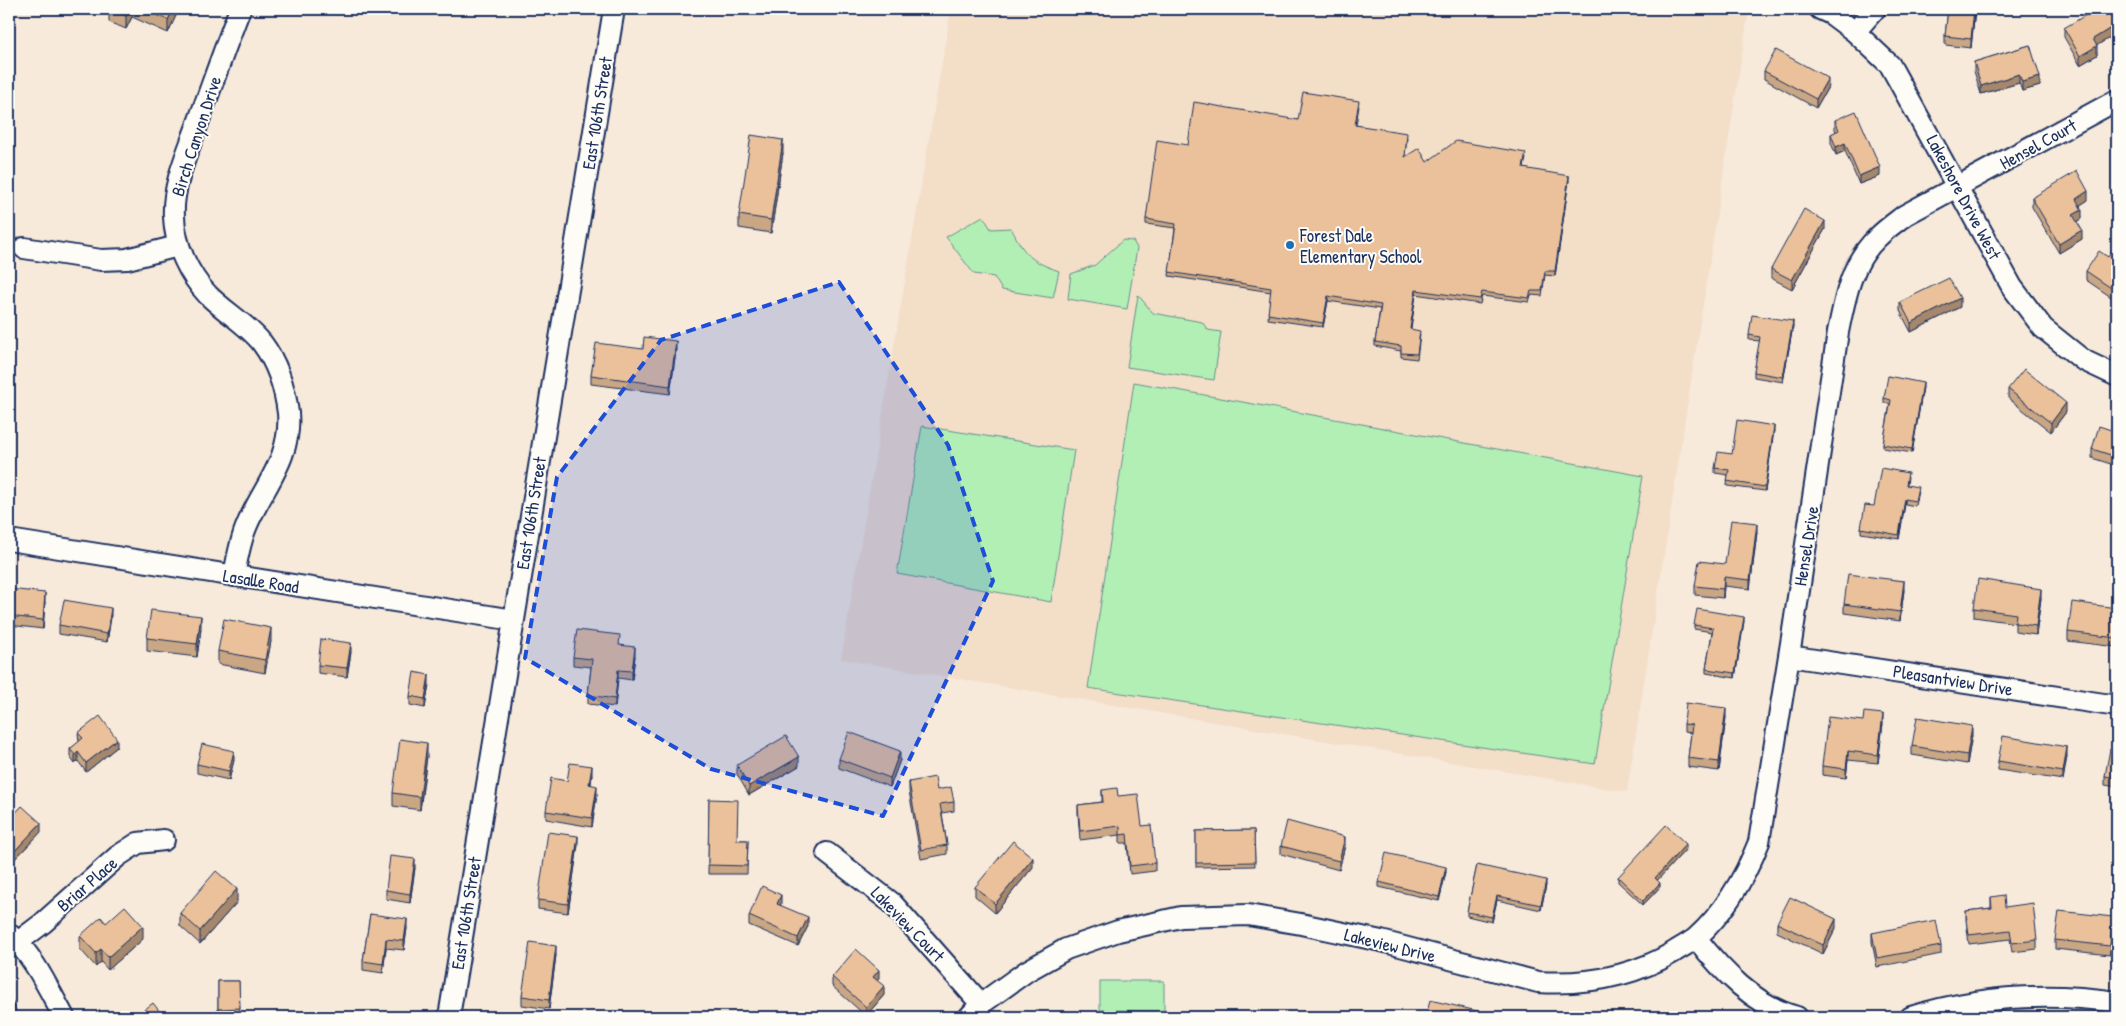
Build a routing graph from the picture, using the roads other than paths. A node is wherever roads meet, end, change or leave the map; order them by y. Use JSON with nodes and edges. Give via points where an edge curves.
{"nodes":[{"id":1,"x":240,"y":9,"type":"edge"},
{"id":2,"x":614,"y":9,"type":"edge"},
{"id":3,"x":1820,"y":9,"type":"edge"},
{"id":4,"x":1875,"y":9,"type":"edge"},
{"id":5,"x":1855,"y":32,"type":"junction"},
{"id":6,"x":2117,"y":100,"type":"edge"},
{"id":7,"x":1959,"y":188,"type":"junction"},
{"id":8,"x":178,"y":246,"type":"junction"},
{"id":9,"x":24,"y":248,"type":"dead end"},
{"id":10,"x":2117,"y":376,"type":"edge"},
{"id":11,"x":9,"y":540,"type":"edge"},
{"id":12,"x":234,"y":576,"type":"junction"},
{"id":13,"x":514,"y":620,"type":"junction"},
{"id":14,"x":1789,"y":656,"type":"junction"},
{"id":15,"x":2117,"y":706,"type":"edge"},
{"id":16,"x":164,"y":840,"type":"dead end"},
{"id":17,"x":826,"y":853,"type":"dead end"},
{"id":18,"x":14,"y":938,"type":"edge"},
{"id":19,"x":1696,"y":938,"type":"junction"},
{"id":20,"x":2117,"y":1002,"type":"edge"},
{"id":21,"x":975,"y":1011,"type":"edge"},
{"id":22,"x":64,"y":1017,"type":"edge"},
{"id":23,"x":449,"y":1017,"type":"edge"},
{"id":24,"x":1797,"y":1017,"type":"edge"},
{"id":25,"x":1911,"y":1017,"type":"edge"}],
"edges":[{"from":1,"to":8,"type":"street","name":"Birch Canyon Drive","via":[[174,196]]},
{"from":2,"to":13,"type":"street","name":"East 106th Street"},
{"from":3,"to":5,"type":"street","name":"Lakeshore Drive West"},
{"from":4,"to":5,"type":"street"},
{"from":5,"to":7,"type":"street","name":"Lakeshore Drive West","via":[[1890,65]]},
{"from":6,"to":7,"type":"street","name":"Hensel Court"},
{"from":7,"to":10,"type":"street","name":"Lakeshore Drive West","via":[[2012,287],[2043,328],[2083,360]]},
{"from":7,"to":14,"type":"street","name":"Hensel Drive","via":[[1905,215],[1876,238],[1858,263],[1846,288]]},
{"from":8,"to":9,"type":"street","via":[[127,259],[101,260]]},
{"from":8,"to":12,"type":"street","name":"Birch Canyon Drive","via":[[190,272],[208,295],[261,342],[276,366],[284,389],[287,441],[281,461],[247,525]]},
{"from":11,"to":12,"type":"street","name":"Lasalle Road"},
{"from":12,"to":13,"type":"street","name":"Lasalle Road"},
{"from":13,"to":23,"type":"street","name":"East 106th Street"},
{"from":14,"to":15,"type":"street","name":"Pleasantview Drive"},
{"from":14,"to":19,"type":"street","name":"Hensel Drive","via":[[1759,842],[1724,908]]},
{"from":16,"to":18,"type":"street","name":"Briar Place","via":[[138,844],[118,856],[43,923]]},
{"from":17,"to":21,"type":"street","name":"Lakeview Court","via":[[892,903]]},
{"from":18,"to":22,"type":"street","via":[[35,965]]},
{"from":19,"to":21,"type":"street","name":"Lakeview Drive","via":[[1640,970],[1607,979],[1560,984],[1538,982],[1301,924],[1248,915],[1181,918],[1118,931],[1066,949],[1027,971]]},
{"from":19,"to":24,"type":"street","via":[[1713,959],[1754,997]]},
{"from":20,"to":25,"type":"street","via":[[2045,996],[1982,1000]]}]}
